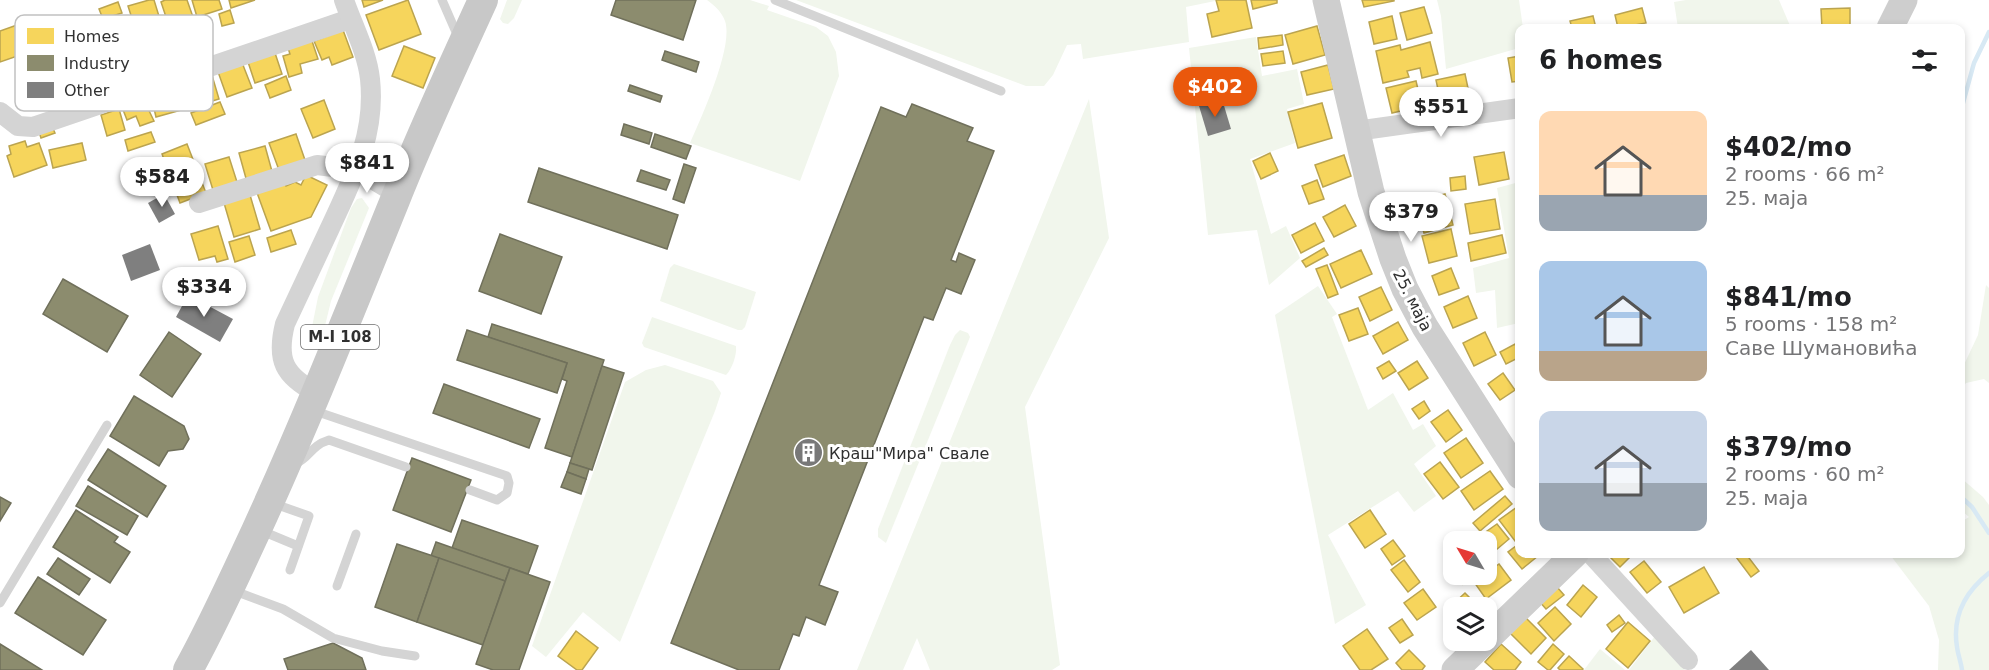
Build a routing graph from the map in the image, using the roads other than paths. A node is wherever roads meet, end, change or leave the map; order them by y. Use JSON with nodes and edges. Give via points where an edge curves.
{"nodes":[{"id":1,"x":441,"y":0,"type":"edge"},
{"id":2,"x":483,"y":0,"type":"edge"},
{"id":3,"x":775,"y":0,"type":"edge"},
{"id":4,"x":1326,"y":0,"type":"edge"},
{"id":5,"x":1904,"y":0,"type":"edge"},
{"id":6,"x":347,"y":9,"type":"edge"},
{"id":7,"x":1892,"y":24,"type":"edge"},
{"id":8,"x":462,"y":46,"type":"junction"},
{"id":9,"x":213,"y":59,"type":"edge"},
{"id":10,"x":1001,"y":91,"type":"dead end"},
{"id":11,"x":1515,"y":109,"type":"edge"},
{"id":12,"x":76,"y":111,"type":"edge"},
{"id":13,"x":0,"y":112,"type":"edge"},
{"id":14,"x":1356,"y":131,"type":"junction"},
{"id":15,"x":357,"y":170,"type":"junction"},
{"id":16,"x":397,"y":194,"type":"junction"},
{"id":17,"x":199,"y":203,"type":"dead end"},
{"id":18,"x":313,"y":401,"type":"junction"},
{"id":19,"x":107,"y":425,"type":"dead end"},
{"id":20,"x":286,"y":463,"type":"junction"},
{"id":21,"x":406,"y":467,"type":"dead end"},
{"id":22,"x":1515,"y":468,"type":"edge"},
{"id":23,"x":470,"y":490,"type":"dead end"},
{"id":24,"x":270,"y":502,"type":"junction"},
{"id":25,"x":256,"y":529,"type":"junction"},
{"id":26,"x":356,"y":534,"type":"dead end"},
{"id":27,"x":298,"y":546,"type":"junction"},
{"id":28,"x":1573,"y":558,"type":"edge"},
{"id":29,"x":1579,"y":558,"type":"edge"},
{"id":30,"x":290,"y":570,"type":"dead end"},
{"id":31,"x":337,"y":586,"type":"dead end"},
{"id":32,"x":230,"y":589,"type":"junction"},
{"id":33,"x":0,"y":603,"type":"edge"},
{"id":34,"x":1497,"y":630,"type":"edge"},
{"id":35,"x":1475,"y":651,"type":"edge"},
{"id":36,"x":416,"y":656,"type":"dead end"},
{"id":37,"x":1688,"y":660,"type":"dead end"},
{"id":38,"x":188,"y":670,"type":"edge"},
{"id":39,"x":1455,"y":670,"type":"edge"}],
"edges":[{"from":1,"to":8,"type":"lane"},
{"from":2,"to":8,"type":"main road","number":"M-I 108"},
{"from":3,"to":10,"type":"lane"},
{"from":4,"to":14,"type":"street","name":"25. маја"},
{"from":5,"to":7,"type":"street"},
{"from":6,"to":9,"type":"street"},
{"from":6,"to":15,"type":"street","via":[[370,78],[371,109]]},
{"from":8,"to":16,"type":"main road","number":"M-I 108"},
{"from":11,"to":14,"type":"street"},
{"from":12,"to":13,"type":"street","via":[[33,127],[18,126]]},
{"from":14,"to":22,"type":"street","name":"25. маја","via":[[1371,192],[1405,289]]},
{"from":15,"to":16,"type":"street"},
{"from":15,"to":17,"type":"street","via":[[317,165]]},
{"from":15,"to":18,"type":"street","via":[[285,324],[280,343],[289,373]]},
{"from":16,"to":18,"type":"main road","number":"M-I 108"},
{"from":18,"to":20,"type":"main road","number":"M-I 108"},
{"from":18,"to":23,"type":"lane","via":[[509,479],[507,493],[497,500]]},
{"from":19,"to":33,"type":"lane"},
{"from":20,"to":21,"type":"lane","via":[[297,464],[317,444],[329,440]]},
{"from":20,"to":24,"type":"main road","number":"M-I 108"},
{"from":24,"to":25,"type":"main road","number":"M-I 108"},
{"from":24,"to":27,"type":"lane","via":[[309,516]]},
{"from":25,"to":27,"type":"lane"},
{"from":25,"to":32,"type":"main road","number":"M-I 108"},
{"from":26,"to":31,"type":"lane"},
{"from":27,"to":30,"type":"lane"},
{"from":28,"to":34,"type":"street"},
{"from":29,"to":37,"type":"street"},
{"from":32,"to":36,"type":"lane","via":[[283,609],[333,638]]},
{"from":32,"to":38,"type":"main road","number":"M-I 108"},
{"from":35,"to":39,"type":"street"}]}
